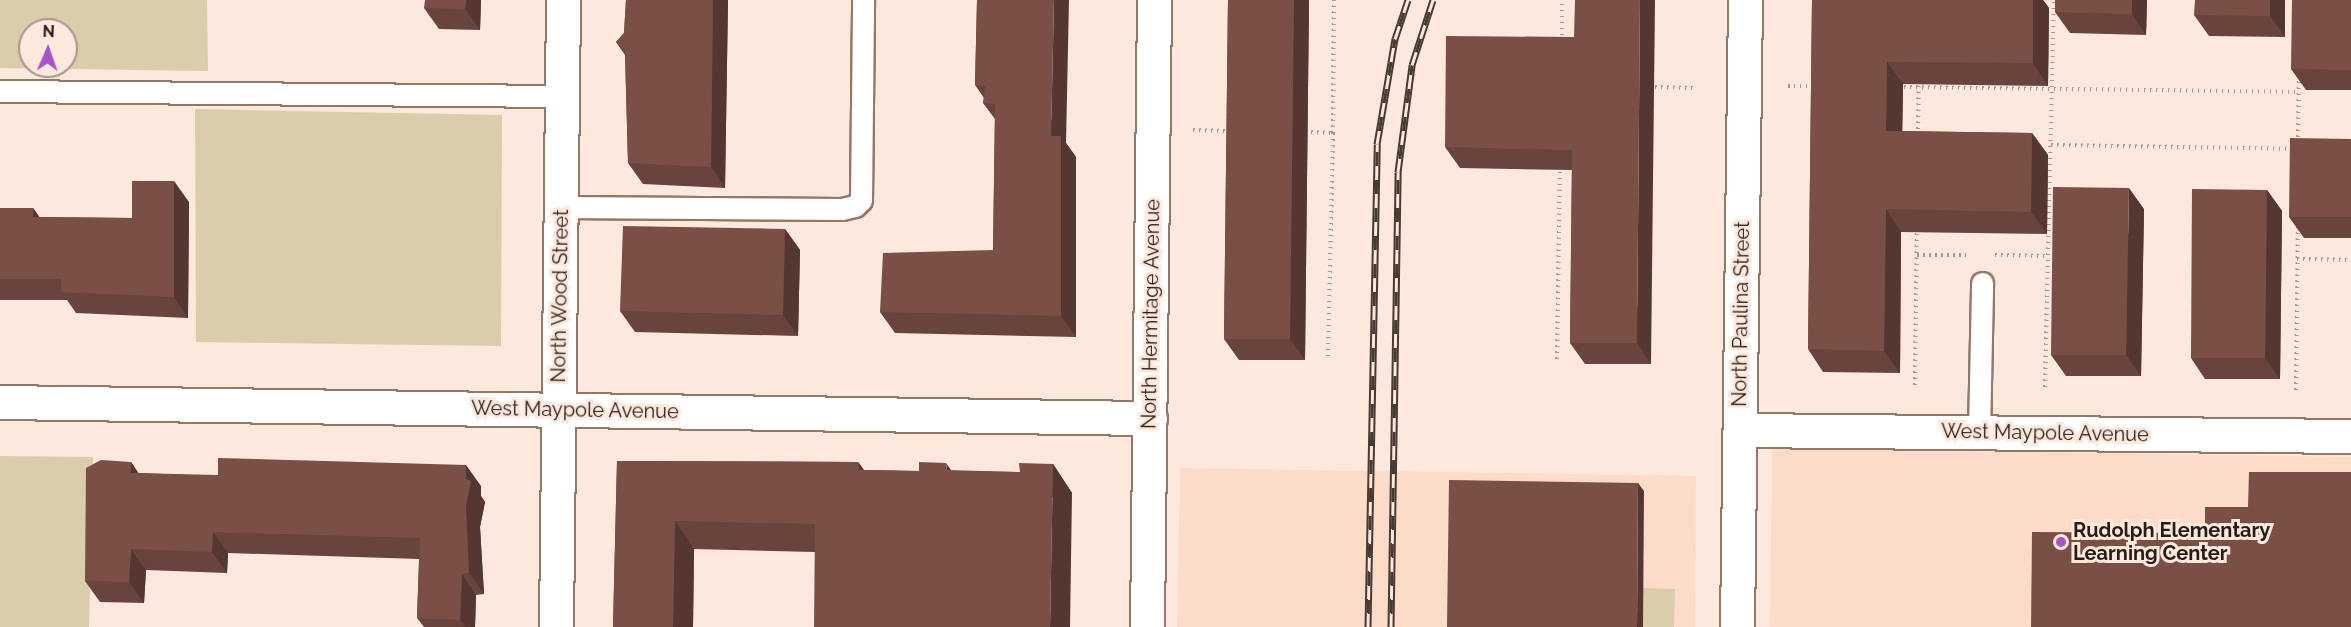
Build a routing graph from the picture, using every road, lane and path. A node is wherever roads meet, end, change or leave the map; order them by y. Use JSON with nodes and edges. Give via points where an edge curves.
{"nodes":[{"id":1,"x":563,"y":0,"type":"edge"},
{"id":2,"x":863,"y":0,"type":"edge"},
{"id":3,"x":1154,"y":0,"type":"edge"},
{"id":4,"x":1334,"y":0,"type":"edge"},
{"id":5,"x":1562,"y":0,"type":"edge"},
{"id":6,"x":1745,"y":0,"type":"edge"},
{"id":7,"x":2054,"y":0,"type":"edge"},
{"id":8,"x":1562,"y":53,"type":"edge"},
{"id":9,"x":2299,"y":69,"type":"edge"},
{"id":10,"x":1919,"y":76,"type":"edge"},
{"id":11,"x":1788,"y":86,"type":"dead end"},
{"id":12,"x":1823,"y":86,"type":"edge"},
{"id":13,"x":1639,"y":87,"type":"edge"},
{"id":14,"x":1895,"y":87,"type":"edge"},
{"id":15,"x":1918,"y":87,"type":"junction"},
{"id":16,"x":1694,"y":88,"type":"dead end"},
{"id":17,"x":2052,"y":89,"type":"junction"},
{"id":18,"x":0,"y":91,"type":"edge"},
{"id":19,"x":2299,"y":92,"type":"junction"},
{"id":20,"x":562,"y":96,"type":"junction"},
{"id":21,"x":1193,"y":129,"type":"dead end"},
{"id":22,"x":1240,"y":131,"type":"edge"},
{"id":23,"x":1298,"y":132,"type":"dead end"},
{"id":24,"x":1333,"y":133,"type":"junction"},
{"id":25,"x":2050,"y":145,"type":"junction"},
{"id":26,"x":1918,"y":147,"type":"edge"},
{"id":27,"x":2298,"y":149,"type":"junction"},
{"id":28,"x":1560,"y":156,"type":"edge"},
{"id":29,"x":2298,"y":160,"type":"edge"},
{"id":30,"x":561,"y":207,"type":"junction"},
{"id":31,"x":2298,"y":215,"type":"edge"},
{"id":32,"x":1917,"y":219,"type":"edge"},
{"id":33,"x":2297,"y":259,"type":"junction"},
{"id":34,"x":2351,"y":260,"type":"edge"},
{"id":35,"x":1982,"y":283,"type":"dead end"},
{"id":36,"x":1328,"y":356,"type":"dead end"},
{"id":37,"x":1557,"y":359,"type":"dead end"},
{"id":38,"x":1915,"y":385,"type":"dead end"},
{"id":39,"x":2045,"y":387,"type":"dead end"},
{"id":40,"x":2296,"y":390,"type":"dead end"},
{"id":41,"x":0,"y":402,"type":"edge"},
{"id":42,"x":558,"y":410,"type":"junction"},
{"id":43,"x":1150,"y":418,"type":"junction"},
{"id":44,"x":1740,"y":430,"type":"junction"},
{"id":45,"x":1979,"y":432,"type":"junction"},
{"id":46,"x":2351,"y":436,"type":"edge"},
{"id":47,"x":556,"y":627,"type":"edge"},
{"id":48,"x":1147,"y":627,"type":"edge"},
{"id":49,"x":1737,"y":627,"type":"edge"}],
"edges":[{"from":1,"to":20,"type":"street","name":"North Wood Street"},
{"from":2,"to":30,"type":"lane","via":[[861,200],[855,206]]},
{"from":3,"to":43,"type":"street","name":"North Hermitage Avenue"},
{"from":4,"to":24,"type":"path"},
{"from":5,"to":8,"type":"path"},
{"from":6,"to":44,"type":"street","name":"North Paulina Street"},
{"from":7,"to":17,"type":"path"},
{"from":9,"to":19,"type":"path"},
{"from":10,"to":15,"type":"path"},
{"from":11,"to":12,"type":"path"},
{"from":13,"to":16,"type":"path"},
{"from":14,"to":15,"type":"path"},
{"from":15,"to":17,"type":"path"},
{"from":15,"to":26,"type":"path"},
{"from":17,"to":19,"type":"path"},
{"from":17,"to":25,"type":"path"},
{"from":18,"to":20,"type":"lane"},
{"from":19,"to":27,"type":"path"},
{"from":20,"to":30,"type":"street","name":"North Wood Street"},
{"from":21,"to":22,"type":"path"},
{"from":23,"to":24,"type":"path"},
{"from":24,"to":36,"type":"path"},
{"from":25,"to":27,"type":"path"},
{"from":25,"to":39,"type":"path"},
{"from":27,"to":29,"type":"path"},
{"from":28,"to":37,"type":"path"},
{"from":30,"to":42,"type":"street","name":"North Wood Street"},
{"from":31,"to":33,"type":"path"},
{"from":32,"to":38,"type":"path"},
{"from":33,"to":34,"type":"path"},
{"from":33,"to":40,"type":"path"},
{"from":35,"to":45,"type":"lane"},
{"from":41,"to":42,"type":"street","name":"West Maypole Avenue"},
{"from":42,"to":43,"type":"street","name":"West Maypole Avenue"},
{"from":42,"to":47,"type":"street","name":"North Wood Street"},
{"from":43,"to":48,"type":"street","name":"North Hermitage Avenue"},
{"from":44,"to":45,"type":"street","name":"West Maypole Avenue"},
{"from":44,"to":49,"type":"street","name":"North Paulina Street"},
{"from":45,"to":46,"type":"street","name":"West Maypole Avenue"}]}
